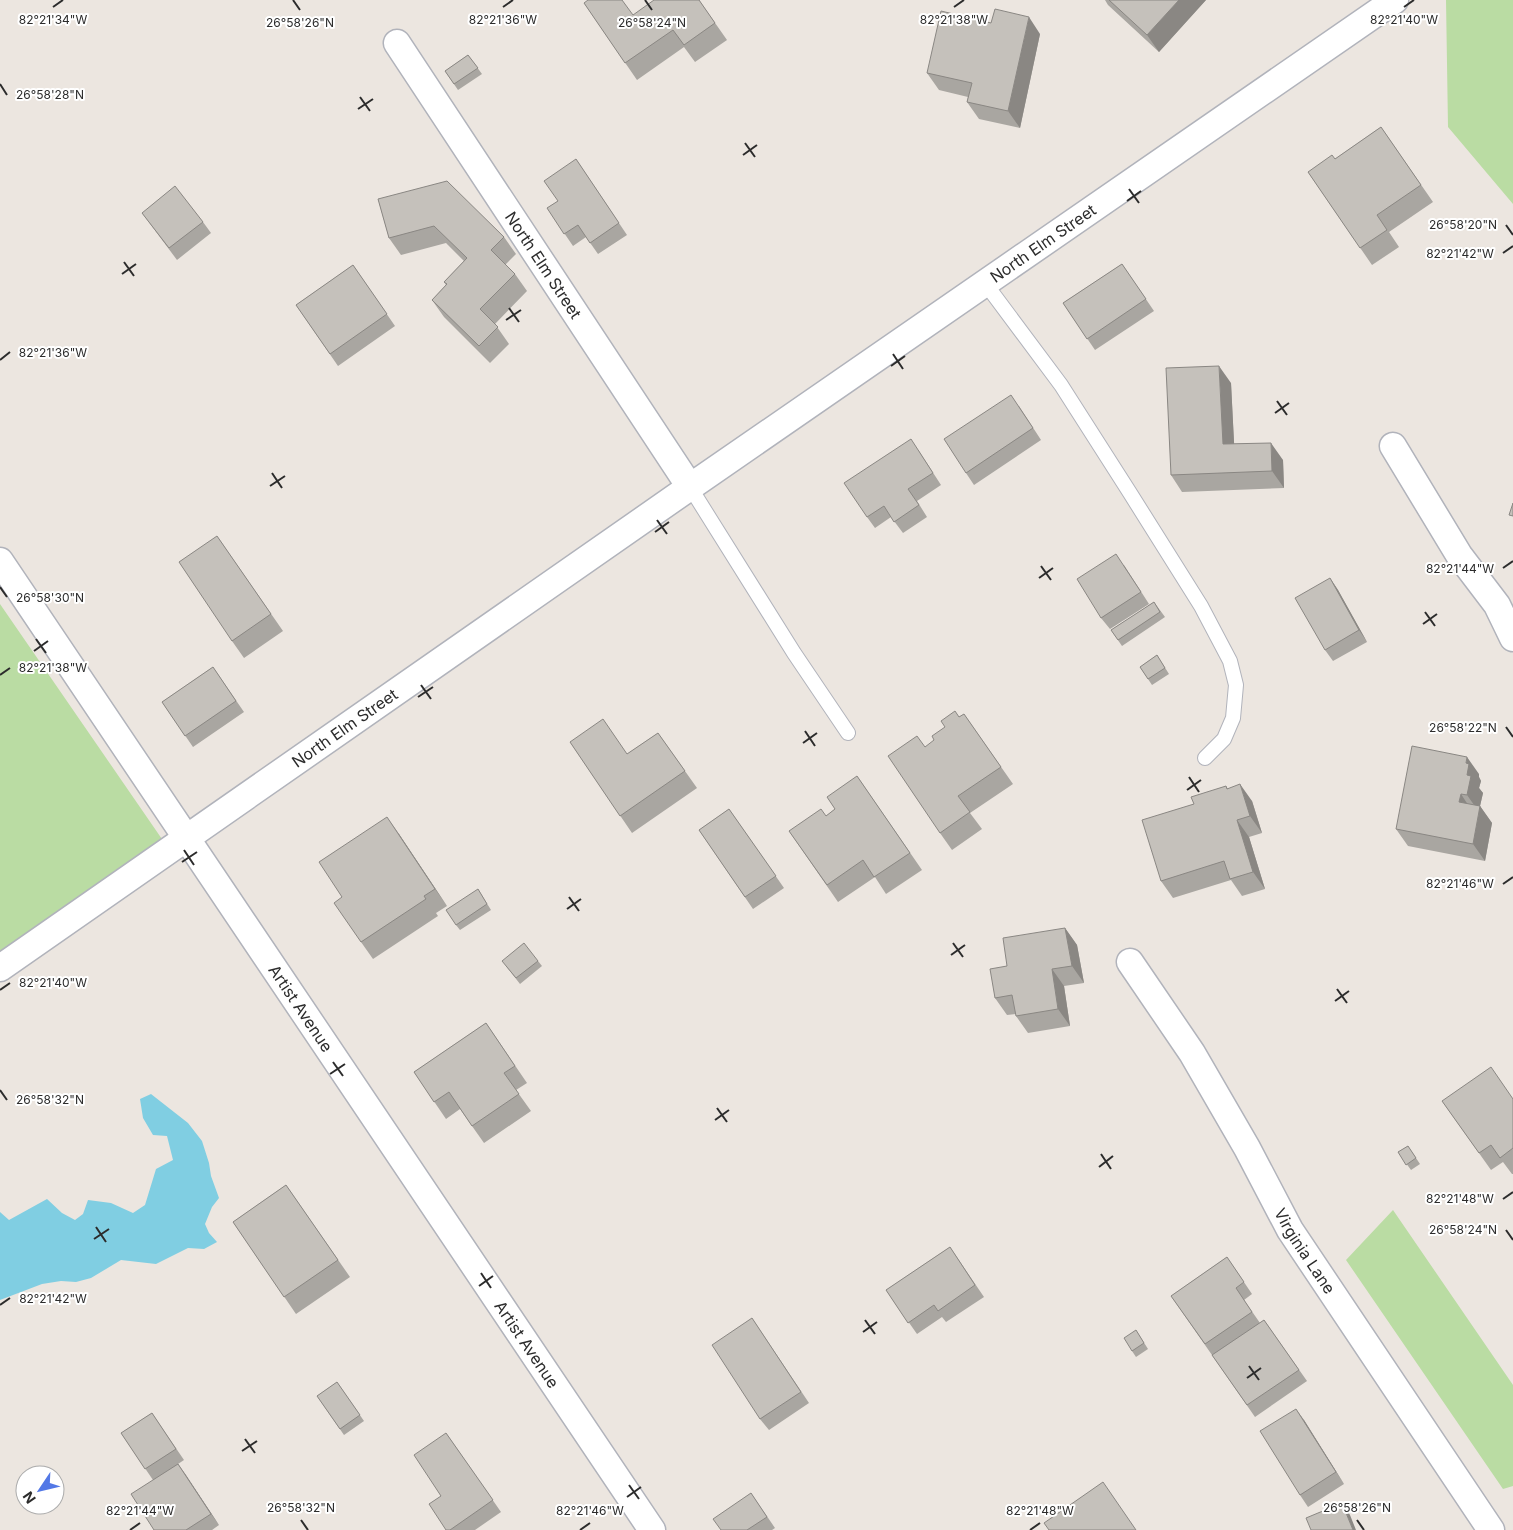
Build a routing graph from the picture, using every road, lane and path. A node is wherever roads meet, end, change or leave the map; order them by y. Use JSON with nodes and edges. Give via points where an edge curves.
{"nodes":[{"id":1,"x":1395,"y":0,"type":"edge"},
{"id":2,"x":397,"y":43,"type":"dead end"},
{"id":3,"x":985,"y":282,"type":"junction"},
{"id":4,"x":1393,"y":446,"type":"dead end"},
{"id":5,"x":690,"y":487,"type":"junction"},
{"id":6,"x":0,"y":561,"type":"edge"},
{"id":7,"x":1513,"y":638,"type":"edge"},
{"id":8,"x":848,"y":733,"type":"dead end"},
{"id":9,"x":1204,"y":758,"type":"dead end"},
{"id":10,"x":187,"y":836,"type":"junction"},
{"id":11,"x":1130,"y":962,"type":"dead end"},
{"id":12,"x":0,"y":968,"type":"edge"},
{"id":13,"x":652,"y":1530,"type":"edge"},
{"id":14,"x":1491,"y":1530,"type":"edge"}],
"edges":[{"from":1,"to":3,"type":"street","name":"North Elm Street"},
{"from":2,"to":5,"type":"street","name":"North Elm Street"},
{"from":3,"to":5,"type":"street","name":"North Elm Street"},
{"from":3,"to":9,"type":"lane","via":[[1061,385],[1201,606],[1230,662],[1236,685],[1233,718],[1224,739]]},
{"from":4,"to":7,"type":"street","via":[[1459,555],[1497,605]]},
{"from":5,"to":8,"type":"lane"},
{"from":5,"to":10,"type":"street","name":"North Elm Street"},
{"from":6,"to":10,"type":"street","name":"Artist Avenue"},
{"from":10,"to":12,"type":"street","name":"North Elm Street"},
{"from":10,"to":13,"type":"street","name":"Artist Avenue"},
{"from":11,"to":14,"type":"street","name":"Virginia Lane","via":[[1192,1053],[1290,1230]]}]}
